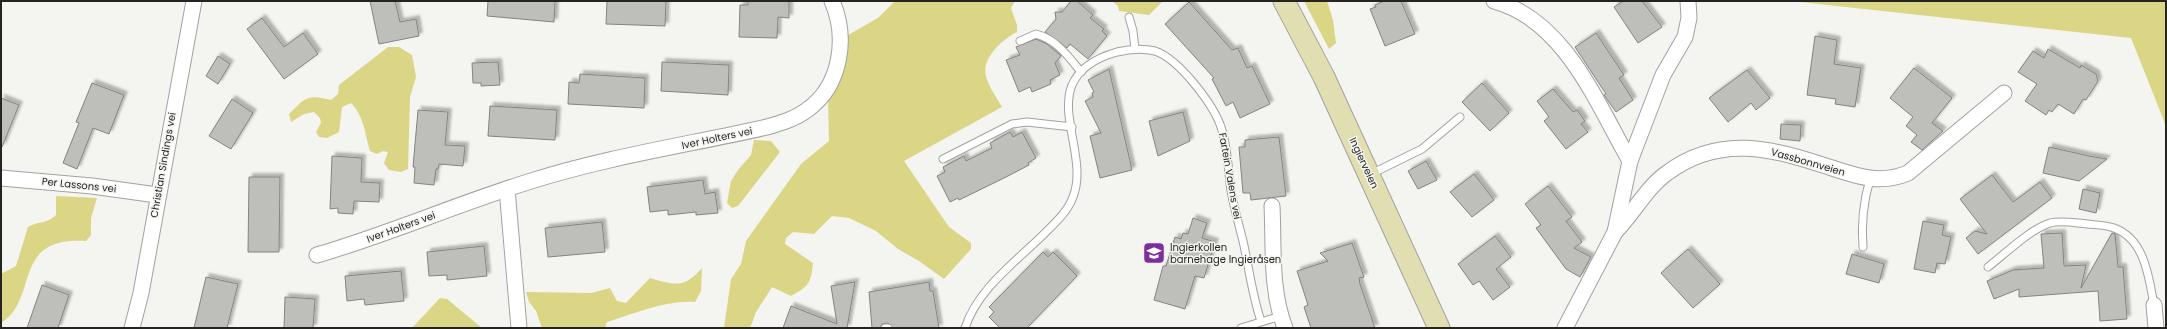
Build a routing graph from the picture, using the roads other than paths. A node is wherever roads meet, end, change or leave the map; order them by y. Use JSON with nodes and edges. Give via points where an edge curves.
{"nodes":[{"id":1,"x":194,"y":1,"type":"edge"},
{"id":2,"x":832,"y":1,"type":"edge"},
{"id":3,"x":1284,"y":1,"type":"edge"},
{"id":4,"x":1494,"y":1,"type":"edge"},
{"id":5,"x":1688,"y":1,"type":"edge"},
{"id":6,"x":1129,"y":17,"type":"dead end"},
{"id":7,"x":1020,"y":41,"type":"dead end"},
{"id":8,"x":1135,"y":49,"type":"junction"},
{"id":9,"x":1081,"y":72,"type":"junction"},
{"id":10,"x":2004,"y":93,"type":"dead end"},
{"id":11,"x":1460,"y":117,"type":"dead end"},
{"id":12,"x":1072,"y":126,"type":"junction"},
{"id":13,"x":943,"y":159,"type":"dead end"},
{"id":14,"x":1630,"y":161,"type":"junction"},
{"id":15,"x":1369,"y":175,"type":"junction"},
{"id":16,"x":1,"y":178,"type":"edge"},
{"id":17,"x":1870,"y":179,"type":"junction"},
{"id":18,"x":507,"y":190,"type":"junction"},
{"id":19,"x":157,"y":195,"type":"junction"},
{"id":20,"x":1272,"y":206,"type":"dead end"},
{"id":21,"x":1615,"y":232,"type":"junction"},
{"id":22,"x":1863,"y":247,"type":"dead end"},
{"id":23,"x":317,"y":255,"type":"dead end"},
{"id":24,"x":1988,"y":267,"type":"dead end"},
{"id":25,"x":2154,"y":305,"type":"joint"},
{"id":26,"x":1261,"y":321,"type":"junction"},
{"id":27,"x":1283,"y":322,"type":"edge"},
{"id":28,"x":132,"y":328,"type":"edge"},
{"id":29,"x":519,"y":328,"type":"edge"},
{"id":30,"x":885,"y":328,"type":"edge"},
{"id":31,"x":888,"y":328,"type":"edge"},
{"id":32,"x":965,"y":328,"type":"edge"},
{"id":33,"x":1241,"y":328,"type":"edge"},
{"id":34,"x":1439,"y":328,"type":"edge"},
{"id":35,"x":1565,"y":328,"type":"edge"},
{"id":36,"x":2156,"y":328,"type":"edge"}],
"edges":[{"from":1,"to":19,"type":"street","name":"Christian Sindings vei"},
{"from":2,"to":18,"type":"street","name":"Iver Holters vei","via":[[840,24],[839,60],[831,81],[819,100],[797,116],[767,127],[595,163]]},
{"from":3,"to":15,"type":"main road","name":"Ingierveien","via":[[1324,77]]},
{"from":4,"to":14,"type":"street","via":[[1508,5],[1529,18],[1556,41],[1586,80]]},
{"from":5,"to":14,"type":"street","name":"Vassbonnveien","via":[[1689,18],[1685,37],[1663,75]]},
{"from":6,"to":8,"type":"lane"},
{"from":7,"to":9,"type":"lane","via":[[1036,34],[1048,38],[1064,51]]},
{"from":8,"to":9,"type":"lane","name":"Fartein Valens vei","via":[[1109,55]]},
{"from":8,"to":26,"type":"lane","name":"Fartein Valens vei","via":[[1151,50],[1166,57],[1198,90],[1215,113],[1225,140],[1235,211],[1253,297]]},
{"from":9,"to":12,"type":"lane","name":"Fartein Valens vei","via":[[1070,94]]},
{"from":10,"to":17,"type":"street","name":"Vassbonnveien","via":[[1908,173],[1894,179]]},
{"from":11,"to":15,"type":"lane","via":[[1422,149]]},
{"from":12,"to":13,"type":"lane","via":[[1027,122],[1012,124]]},
{"from":12,"to":32,"type":"lane","name":"Fartein Valens vei","via":[[1077,179],[1070,204],[1050,228],[985,292],[972,310]]},
{"from":14,"to":21,"type":"street","name":"Vassbonnveien"},
{"from":15,"to":34,"type":"main road","name":"Ingierveien"},
{"from":16,"to":19,"type":"street","name":"Per Lassons vei"},
{"from":17,"to":21,"type":"street","name":"Vassbonnveien","via":[[1776,151],[1738,147],[1713,150],[1692,157],[1666,174]]},
{"from":17,"to":22,"type":"lane","via":[[1861,225]]},
{"from":18,"to":23,"type":"street","name":"Iver Holters vei","via":[[380,236]]},
{"from":18,"to":29,"type":"street"},
{"from":19,"to":28,"type":"street","name":"Christian Sindings vei","via":[[141,293]]},
{"from":20,"to":27,"type":"street","via":[[1274,277]]},
{"from":21,"to":35,"type":"street","name":"Vassbonnveien"},
{"from":24,"to":25,"type":"lane","via":[[2037,229],[2051,223],[2109,226],[2123,232],[2135,243],[2143,258]]},
{"from":25,"to":36,"type":"street"},
{"from":26,"to":27,"type":"lane"},
{"from":26,"to":33,"type":"lane"},
{"from":30,"to":31,"type":"lane"}]}
